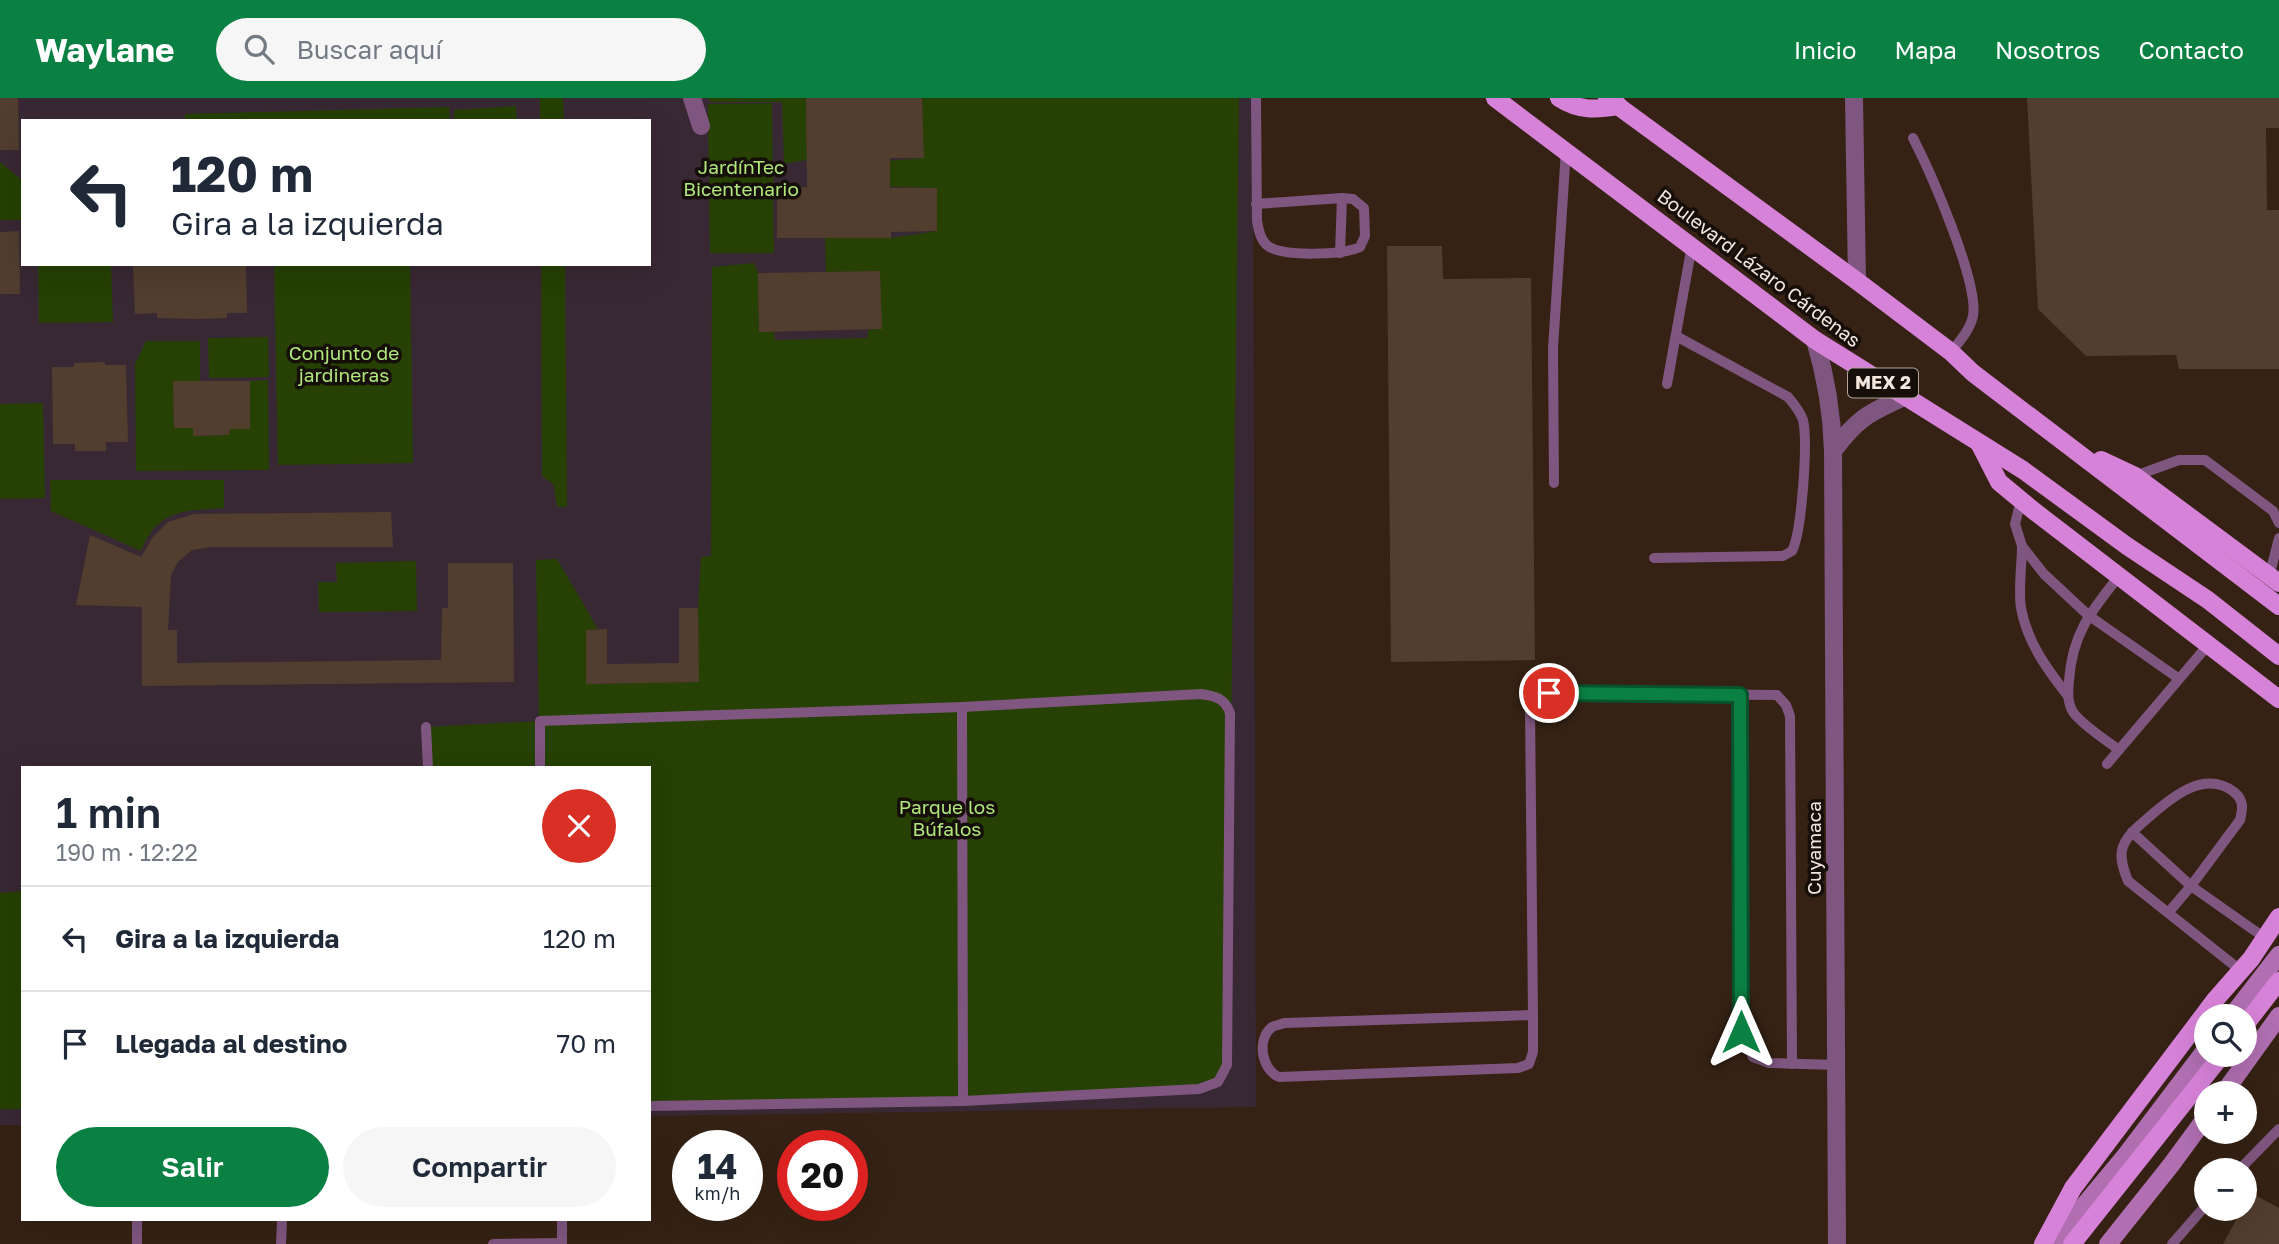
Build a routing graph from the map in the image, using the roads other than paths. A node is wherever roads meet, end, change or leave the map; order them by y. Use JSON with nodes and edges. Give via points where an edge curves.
{"nodes":[{"id":1,"x":692,"y":98,"type":"edge"},
{"id":2,"x":1256,"y":98,"type":"edge"},
{"id":3,"x":1495,"y":98,"type":"edge"},
{"id":4,"x":1559,"y":98,"type":"edge"},
{"id":5,"x":1854,"y":98,"type":"edge"},
{"id":6,"x":1614,"y":101,"type":"edge"},
{"id":7,"x":701,"y":126,"type":"dead end"},
{"id":8,"x":1913,"y":138,"type":"dead end"},
{"id":9,"x":1566,"y":150,"type":"junction"},
{"id":10,"x":1342,"y":198,"type":"junction"},
{"id":11,"x":1256,"y":204,"type":"junction"},
{"id":12,"x":1692,"y":245,"type":"junction"},
{"id":13,"x":1340,"y":253,"type":"junction"},
{"id":14,"x":1857,"y":281,"type":"junction"},
{"id":15,"x":1676,"y":335,"type":"junction"},
{"id":16,"x":1815,"y":340,"type":"junction"},
{"id":17,"x":1951,"y":352,"type":"junction"},
{"id":18,"x":1667,"y":384,"type":"dead end"},
{"id":19,"x":1904,"y":397,"type":"junction"},
{"id":20,"x":2065,"y":442,"type":"junction"},
{"id":21,"x":1979,"y":443,"type":"junction"},
{"id":22,"x":1833,"y":451,"type":"junction"},
{"id":23,"x":2135,"y":476,"type":"junction"},
{"id":24,"x":1554,"y":483,"type":"dead end"},
{"id":25,"x":2021,"y":500,"type":"junction"},
{"id":26,"x":2279,"y":523,"type":"edge"},
{"id":27,"x":2279,"y":538,"type":"edge"},
{"id":28,"x":2022,"y":547,"type":"junction"},
{"id":29,"x":1654,"y":558,"type":"dead end"},
{"id":30,"x":2119,"y":576,"type":"junction"},
{"id":31,"x":2274,"y":580,"type":"edge"},
{"id":32,"x":2279,"y":606,"type":"edge"},
{"id":33,"x":2088,"y":615,"type":"junction"},
{"id":34,"x":2208,"y":645,"type":"junction"},
{"id":35,"x":2279,"y":656,"type":"edge"},
{"id":36,"x":2178,"y":678,"type":"junction"},
{"id":37,"x":1740,"y":695,"type":"junction"},
{"id":38,"x":2068,"y":696,"type":"junction"},
{"id":39,"x":2279,"y":699,"type":"edge"},
{"id":40,"x":962,"y":707,"type":"junction"},
{"id":41,"x":426,"y":727,"type":"dead end"},
{"id":42,"x":2119,"y":750,"type":"junction"},
{"id":43,"x":2107,"y":764,"type":"dead end"},
{"id":44,"x":428,"y":766,"type":"edge"},
{"id":45,"x":540,"y":766,"type":"edge"},
{"id":46,"x":2132,"y":832,"type":"junction"},
{"id":47,"x":2191,"y":886,"type":"junction"},
{"id":48,"x":2168,"y":912,"type":"junction"},
{"id":49,"x":2279,"y":916,"type":"edge"},
{"id":50,"x":2264,"y":938,"type":"junction"},
{"id":51,"x":2279,"y":955,"type":"edge"},
{"id":52,"x":2241,"y":970,"type":"junction"},
{"id":53,"x":2279,"y":981,"type":"edge"},
{"id":54,"x":2241,"y":1004,"type":"edge"},
{"id":55,"x":2257,"y":1009,"type":"edge"},
{"id":56,"x":1533,"y":1015,"type":"junction"},
{"id":57,"x":2279,"y":1016,"type":"edge"},
{"id":58,"x":1792,"y":1063,"type":"junction"},
{"id":59,"x":1837,"y":1065,"type":"junction"},
{"id":60,"x":2194,"y":1065,"type":"edge"},
{"id":61,"x":2212,"y":1067,"type":"edge"},
{"id":62,"x":2232,"y":1081,"type":"edge"},
{"id":63,"x":962,"y":1101,"type":"junction"},
{"id":64,"x":651,"y":1106,"type":"edge"},
{"id":65,"x":2279,"y":1129,"type":"edge"},
{"id":66,"x":2194,"y":1134,"type":"edge"},
{"id":67,"x":2251,"y":1158,"type":"edge"},
{"id":68,"x":2194,"y":1219,"type":"edge"},
{"id":69,"x":137,"y":1221,"type":"edge"},
{"id":70,"x":282,"y":1221,"type":"edge"},
{"id":71,"x":562,"y":1221,"type":"edge"},
{"id":72,"x":137,"y":1244,"type":"edge"},
{"id":73,"x":281,"y":1244,"type":"edge"},
{"id":74,"x":493,"y":1244,"type":"edge"},
{"id":75,"x":562,"y":1244,"type":"edge"},
{"id":76,"x":1838,"y":1244,"type":"edge"},
{"id":77,"x":2043,"y":1244,"type":"edge"},
{"id":78,"x":2052,"y":1244,"type":"edge"},
{"id":79,"x":2072,"y":1244,"type":"edge"},
{"id":80,"x":2108,"y":1244,"type":"edge"},
{"id":81,"x":2172,"y":1244,"type":"edge"}],
"edges":[{"from":1,"to":7,"type":"street"},
{"from":2,"to":11,"type":"lane"},
{"from":3,"to":9,"type":"main road","name":"Boulevard Lázaro Cárdenas","number":"MEX 2"},
{"from":4,"to":6,"type":"main road","via":[[1580,108],[1598,109]]},
{"from":5,"to":14,"type":"street"},
{"from":6,"to":14,"type":"main road"},
{"from":8,"to":17,"type":"lane","via":[[1931,174],[1974,304],[1973,319]]},
{"from":9,"to":12,"type":"main road","name":"Boulevard Lázaro Cárdenas","number":"MEX 2"},
{"from":9,"to":24,"type":"lane","via":[[1553,348]]},
{"from":10,"to":11,"type":"lane"},
{"from":10,"to":13,"type":"lane"},
{"from":10,"to":13,"type":"lane","via":[[1364,208],[1365,222],[1360,247]]},
{"from":11,"to":13,"type":"lane","via":[[1260,236],[1269,247]]},
{"from":12,"to":15,"type":"lane"},
{"from":12,"to":16,"type":"main road","name":"Boulevard Lázaro Cárdenas","number":"MEX 2"},
{"from":14,"to":17,"type":"main road"},
{"from":15,"to":18,"type":"lane"},
{"from":15,"to":29,"type":"lane","via":[[1788,397],[1798,408],[1803,420],[1804,458],[1798,529],[1796,544],[1783,556]]},
{"from":16,"to":19,"type":"main road","name":"Boulevard Lázaro Cárdenas","number":"MEX 2"},
{"from":16,"to":22,"type":"street","name":"Cuyamaca","via":[[1828,388]]},
{"from":17,"to":20,"type":"main road"},
{"from":19,"to":21,"type":"main road","name":"Boulevard Lázaro Cárdenas","number":"MEX 2"},
{"from":19,"to":22,"type":"street","via":[[1851,427]]},
{"from":20,"to":23,"type":"main road"},
{"from":20,"to":32,"type":"main road"},
{"from":21,"to":25,"type":"main road","via":[[1999,482]]},
{"from":21,"to":35,"type":"main road","name":"Boulevard Lázaro Cárdenas","number":"MEX 2","via":[[2208,600]]},
{"from":22,"to":59,"type":"street","name":"Cuyamaca"},
{"from":23,"to":26,"type":"lane","via":[[2179,460],[2205,460],[2273,511]]},
{"from":23,"to":31,"type":"main road"},
{"from":25,"to":28,"type":"lane","via":[[2015,524]]},
{"from":25,"to":30,"type":"main road"},
{"from":27,"to":31,"type":"lane"},
{"from":28,"to":33,"type":"lane"},
{"from":28,"to":38,"type":"lane","via":[[2021,606],[2027,631],[2038,656]]},
{"from":30,"to":33,"type":"lane"},
{"from":30,"to":34,"type":"main road"},
{"from":33,"to":36,"type":"lane"},
{"from":33,"to":38,"type":"lane","via":[[2070,660]]},
{"from":34,"to":36,"type":"lane"},
{"from":34,"to":39,"type":"main road"},
{"from":36,"to":42,"type":"lane"},
{"from":37,"to":56,"type":"lane","via":[[1549,693],[1538,696],[1530,707]]},
{"from":37,"to":58,"type":"lane","via":[[1741,1032],[1753,1057]]},
{"from":37,"to":58,"type":"lane","via":[[1777,695],[1790,716]]},
{"from":38,"to":42,"type":"lane","via":[[2073,711]]},
{"from":40,"to":45,"type":"lane","via":[[540,721]]},
{"from":40,"to":63,"type":"lane"},
{"from":40,"to":63,"type":"lane","via":[[1201,694],[1222,700],[1230,713],[1227,1065],[1218,1082],[1199,1089]]},
{"from":41,"to":44,"type":"lane"},
{"from":42,"to":43,"type":"lane"},
{"from":46,"to":47,"type":"lane"},
{"from":46,"to":47,"type":"lane","via":[[2176,794],[2205,783],[2220,784],[2241,798],[2240,820]]},
{"from":46,"to":48,"type":"lane","via":[[2122,848],[2128,881]]},
{"from":47,"to":48,"type":"lane"},
{"from":47,"to":50,"type":"lane"},
{"from":48,"to":52,"type":"lane"},
{"from":49,"to":50,"type":"main road"},
{"from":50,"to":52,"type":"main road"},
{"from":51,"to":54,"type":"main road"},
{"from":52,"to":77,"type":"main road","via":[[2073,1188]]},
{"from":53,"to":55,"type":"main road"},
{"from":56,"to":56,"type":"lane","via":[[1284,1023],[1272,1028],[1264,1039],[1264,1063],[1279,1077],[1518,1068],[1529,1064],[1533,1052]]},
{"from":57,"to":62,"type":"main road"},
{"from":58,"to":59,"type":"lane"},
{"from":59,"to":76,"type":"street","name":"Cuyamaca"},
{"from":60,"to":78,"type":"main road"},
{"from":61,"to":79,"type":"main road"},
{"from":63,"to":64,"type":"lane"},
{"from":65,"to":67,"type":"lane"},
{"from":66,"to":80,"type":"main road"},
{"from":68,"to":81,"type":"lane"},
{"from":69,"to":72,"type":"lane"},
{"from":70,"to":73,"type":"lane"},
{"from":71,"to":75,"type":"lane"},
{"from":74,"to":75,"type":"lane"}]}
